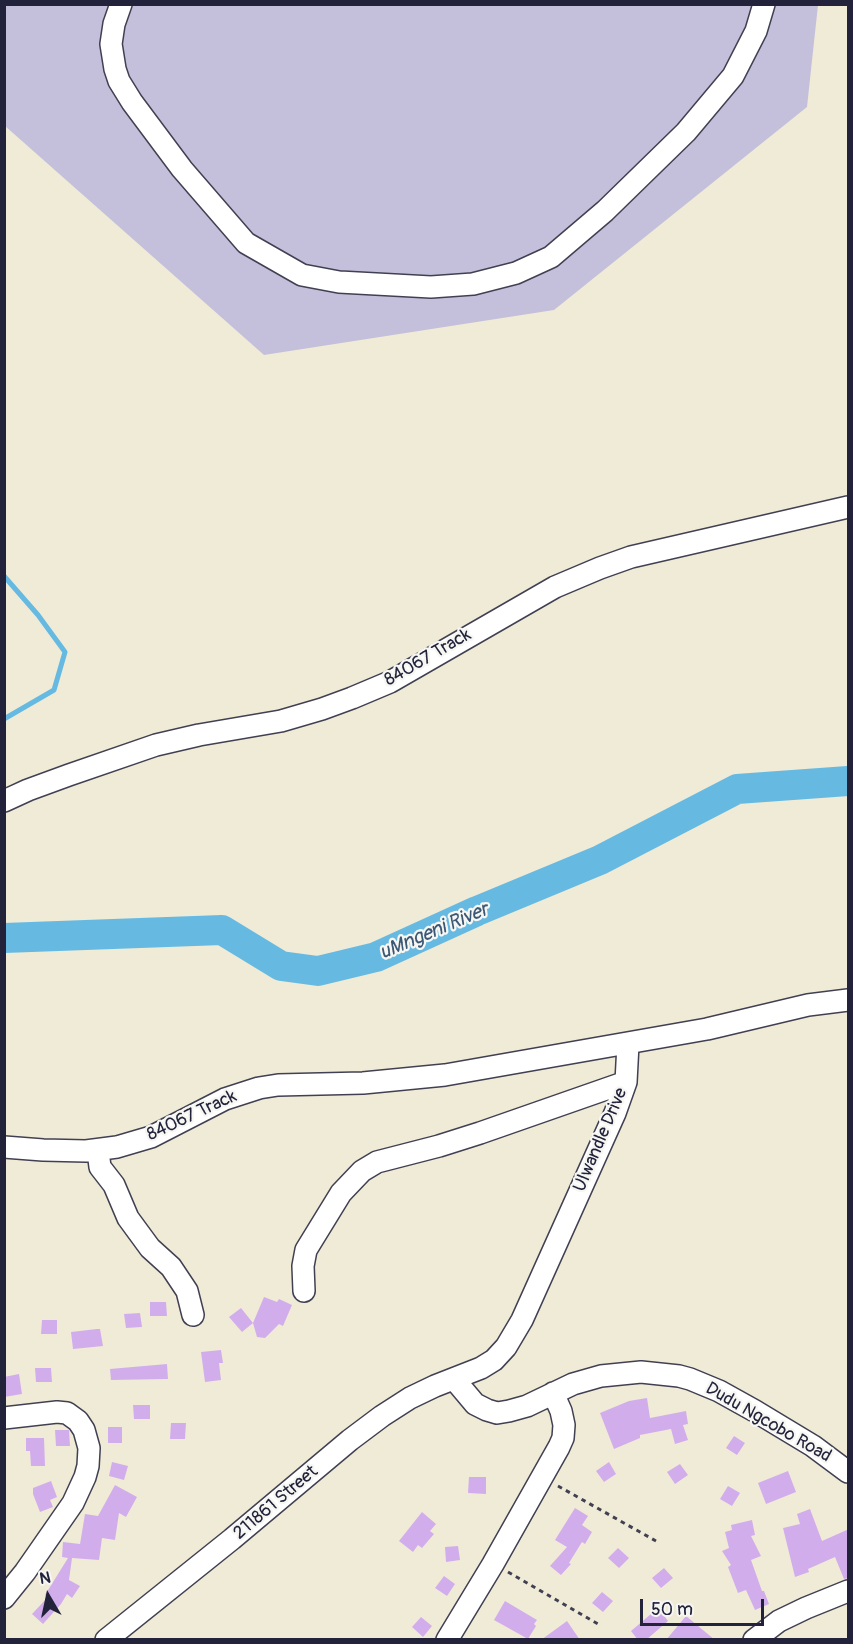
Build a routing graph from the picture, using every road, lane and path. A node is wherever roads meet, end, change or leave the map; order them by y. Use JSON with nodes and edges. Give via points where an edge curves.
{"nodes":[{"id":1,"x":121,"y":4,"type":"edge"},
{"id":2,"x":764,"y":4,"type":"edge"},
{"id":3,"x":849,"y":507,"type":"edge"},
{"id":4,"x":4,"y":801,"type":"edge"},
{"id":5,"x":849,"y":1000,"type":"edge"},
{"id":6,"x":628,"y":1044,"type":"junction"},
{"id":7,"x":626,"y":1082,"type":"junction"},
{"id":8,"x":4,"y":1147,"type":"edge"},
{"id":9,"x":98,"y":1151,"type":"junction"},
{"id":10,"x":304,"y":1291,"type":"dead end"},
{"id":11,"x":194,"y":1316,"type":"dead end"},
{"id":12,"x":454,"y":1379,"type":"junction"},
{"id":13,"x":554,"y":1393,"type":"junction"},
{"id":14,"x":4,"y":1418,"type":"edge"},
{"id":15,"x":849,"y":1472,"type":"edge"},
{"id":16,"x":543,"y":1477,"type":"junction"},
{"id":17,"x":656,"y":1541,"type":"dead end"},
{"id":18,"x":493,"y":1564,"type":"junction"},
{"id":19,"x":849,"y":1590,"type":"edge"},
{"id":20,"x":4,"y":1598,"type":"edge"},
{"id":21,"x":598,"y":1624,"type":"dead end"},
{"id":22,"x":106,"y":1640,"type":"edge"},
{"id":23,"x":447,"y":1640,"type":"edge"},
{"id":24,"x":754,"y":1640,"type":"edge"}],
"edges":[{"from":1,"to":2,"type":"street","via":[[111,44],[119,81],[182,170],[246,243],[302,275],[339,282],[431,287],[473,284],[516,273],[551,257],[596,219],[686,132],[733,76],[756,31]]},
{"from":3,"to":4,"type":"street","name":"84067 Track","via":[[631,557],[555,587],[390,681],[352,698],[281,721],[156,745]]},
{"from":5,"to":6,"type":"street","via":[[808,1005]]},
{"from":6,"to":7,"type":"street","name":"Ulwandle Drive"},
{"from":6,"to":9,"type":"street","name":"84067 Track","via":[[427,1078],[259,1088],[225,1099],[152,1137]]},
{"from":7,"to":10,"type":"street","via":[[480,1133],[384,1160],[362,1171],[341,1193],[306,1250]]},
{"from":7,"to":12,"type":"street","name":"Ulwandle Drive","via":[[514,1335],[494,1360]]},
{"from":8,"to":9,"type":"street","name":"84067 Track"},
{"from":9,"to":11,"type":"street","via":[[100,1167],[114,1185],[128,1218],[187,1290]]},
{"from":12,"to":13,"type":"street","name":"Dudu Ngcobo Road","via":[[475,1404],[497,1413],[527,1406]]},
{"from":12,"to":22,"type":"street","name":"211861 Street","via":[[410,1398],[350,1440]]},
{"from":13,"to":15,"type":"street","name":"Dudu Ngcobo Road","via":[[586,1379],[618,1374],[690,1378],[755,1411]]},
{"from":13,"to":16,"type":"street","via":[[564,1425],[563,1438]]},
{"from":14,"to":20,"type":"street","via":[[67,1413],[78,1421],[89,1448],[88,1466],[76,1497]]},
{"from":16,"to":17,"type":"path"},
{"from":16,"to":18,"type":"street"},
{"from":18,"to":21,"type":"path"},
{"from":18,"to":23,"type":"street"},
{"from":19,"to":24,"type":"street","via":[[779,1622]]}]}
